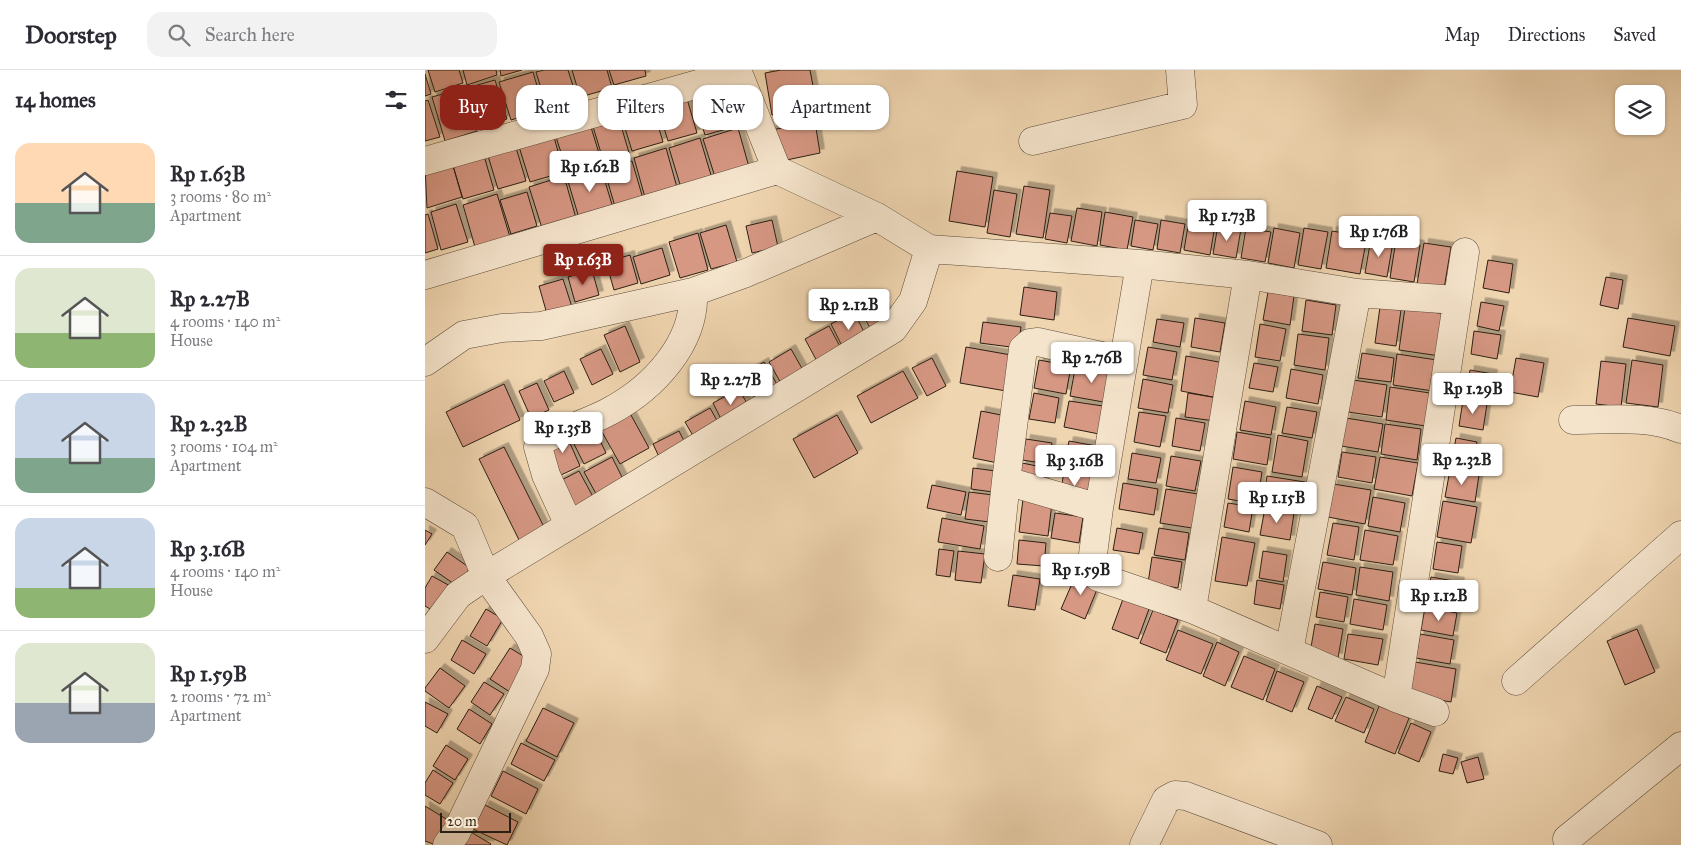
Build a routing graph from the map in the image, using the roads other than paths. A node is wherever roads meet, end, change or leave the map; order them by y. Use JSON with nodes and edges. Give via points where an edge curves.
{"nodes":[{"id":1,"x":1179,"y":70,"type":"edge"},
{"id":2,"x":737,"y":71,"type":"edge"},
{"id":3,"x":1033,"y":141,"type":"dead end"},
{"id":4,"x":425,"y":160,"type":"edge"},
{"id":5,"x":777,"y":170,"type":"junction"},
{"id":6,"x":877,"y":217,"type":"junction"},
{"id":7,"x":929,"y":249,"type":"junction"},
{"id":8,"x":1465,"y":252,"type":"dead end"},
{"id":9,"x":1140,"y":264,"type":"junction"},
{"id":10,"x":425,"y":275,"type":"edge"},
{"id":11,"x":1248,"y":275,"type":"junction"},
{"id":12,"x":693,"y":292,"type":"junction"},
{"id":13,"x":1357,"y":293,"type":"junction"},
{"id":14,"x":1456,"y":300,"type":"junction"},
{"id":15,"x":1124,"y":361,"type":"junction"},
{"id":16,"x":425,"y":362,"type":"edge"},
{"id":17,"x":1573,"y":420,"type":"dead end"},
{"id":18,"x":1681,"y":429,"type":"edge"},
{"id":19,"x":1006,"y":482,"type":"junction"},
{"id":20,"x":425,"y":502,"type":"edge"},
{"id":21,"x":1099,"y":508,"type":"junction"},
{"id":22,"x":569,"y":525,"type":"junction"},
{"id":23,"x":1681,"y":535,"type":"edge"},
{"id":24,"x":998,"y":557,"type":"dead end"},
{"id":25,"x":486,"y":576,"type":"junction"},
{"id":26,"x":1192,"y":609,"type":"junction"},
{"id":27,"x":425,"y":639,"type":"edge"},
{"id":28,"x":1289,"y":651,"type":"junction"},
{"id":29,"x":1516,"y":681,"type":"dead end"},
{"id":30,"x":1396,"y":698,"type":"junction"},
{"id":31,"x":1435,"y":712,"type":"dead end"},
{"id":32,"x":1681,"y":746,"type":"edge"},
{"id":33,"x":1286,"y":839,"type":"edge"},
{"id":34,"x":1567,"y":839,"type":"dead end"},
{"id":35,"x":447,"y":845,"type":"edge"},
{"id":36,"x":1144,"y":845,"type":"edge"},
{"id":37,"x":1318,"y":845,"type":"edge"}],
"edges":[{"from":1,"to":3,"type":"street","via":[[1183,105]]},
{"from":2,"to":4,"type":"street"},
{"from":2,"to":5,"type":"street"},
{"from":5,"to":6,"type":"street"},
{"from":5,"to":10,"type":"street"},
{"from":6,"to":7,"type":"street"},
{"from":6,"to":12,"type":"street"},
{"from":7,"to":9,"type":"street"},
{"from":7,"to":22,"type":"street","via":[[913,301],[893,329]]},
{"from":8,"to":14,"type":"street"},
{"from":9,"to":11,"type":"street"},
{"from":9,"to":15,"type":"street"},
{"from":11,"to":13,"type":"street"},
{"from":11,"to":26,"type":"street"},
{"from":12,"to":16,"type":"street","via":[[541,326],[464,334]]},
{"from":12,"to":22,"type":"street","via":[[694,307],[687,329],[677,351],[661,373],[610,411],[540,441],[538,447],[546,475]]},
{"from":13,"to":14,"type":"street"},
{"from":13,"to":28,"type":"street"},
{"from":14,"to":30,"type":"street"},
{"from":15,"to":19,"type":"street","via":[[1038,342],[1023,349]]},
{"from":15,"to":21,"type":"street"},
{"from":17,"to":18,"type":"street","via":[[1647,419]]},
{"from":19,"to":21,"type":"street"},
{"from":19,"to":24,"type":"street"},
{"from":20,"to":25,"type":"street","via":[[465,526]]},
{"from":21,"to":26,"type":"street","via":[[1091,570],[1098,577]]},
{"from":22,"to":25,"type":"street"},
{"from":23,"to":29,"type":"street"},
{"from":25,"to":27,"type":"street","via":[[458,595]]},
{"from":25,"to":35,"type":"street","via":[[529,636],[537,654],[535,669],[457,833]]},
{"from":26,"to":28,"type":"street"},
{"from":28,"to":30,"type":"street"},
{"from":30,"to":31,"type":"street"},
{"from":32,"to":34,"type":"street"},
{"from":33,"to":36,"type":"street","via":[[1186,796],[1175,796],[1166,800]]},
{"from":33,"to":37,"type":"street"}]}
